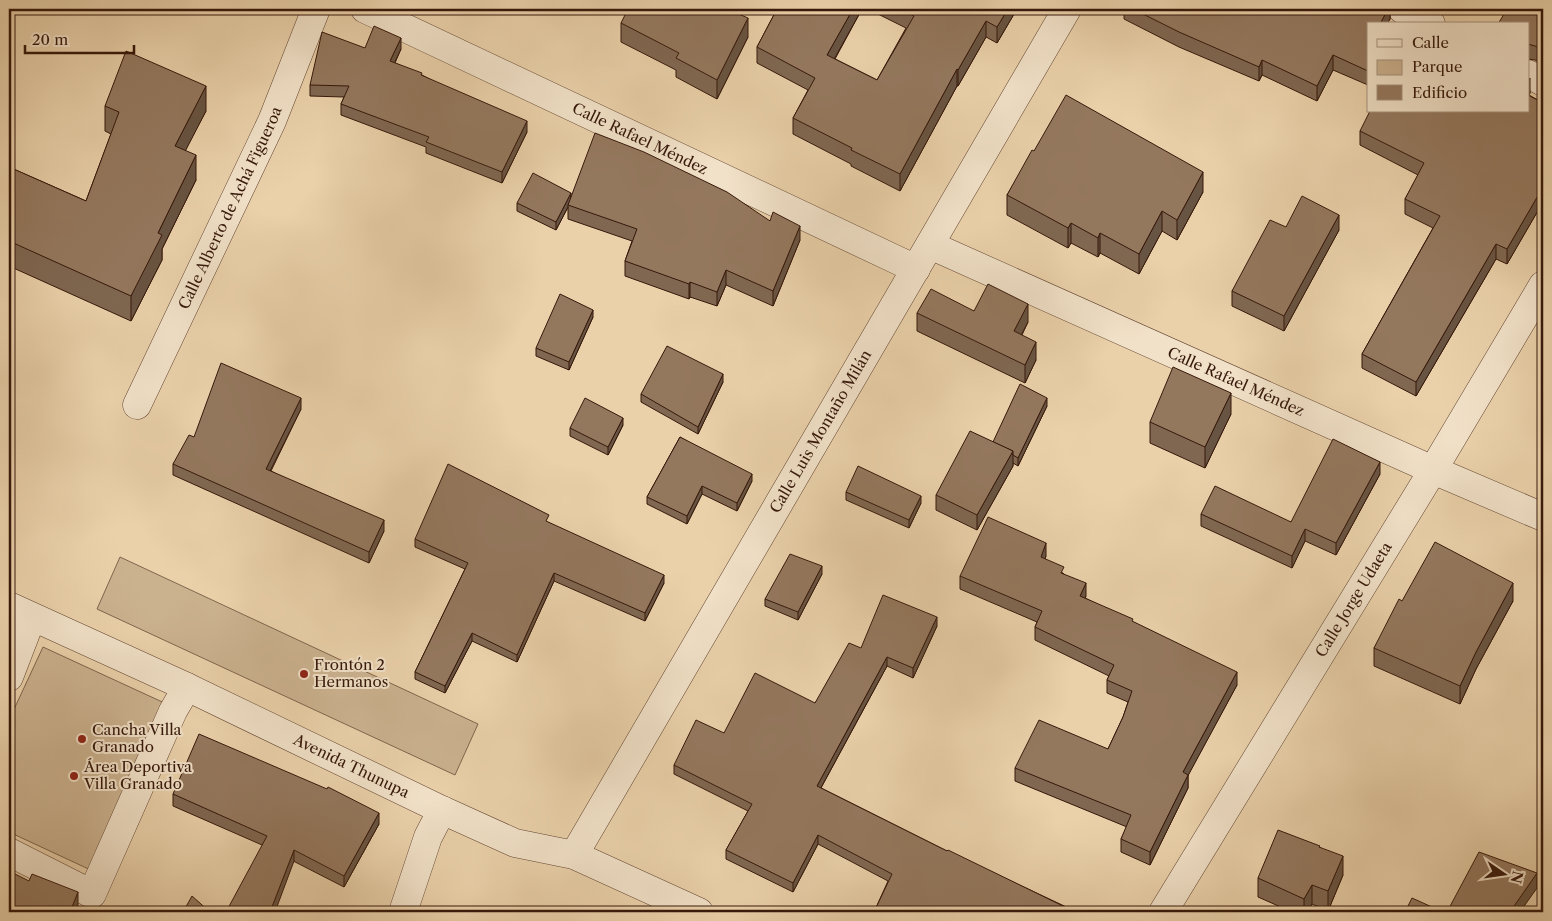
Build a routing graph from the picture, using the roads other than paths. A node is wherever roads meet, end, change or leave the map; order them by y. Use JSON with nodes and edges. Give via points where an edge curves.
{"nodes":[{"id":1,"x":316,"y":9,"type":"edge"},
{"id":2,"x":365,"y":9,"type":"edge"},
{"id":3,"x":1067,"y":9,"type":"edge"},
{"id":4,"x":1402,"y":9,"type":"edge"},
{"id":5,"x":1427,"y":22,"type":"edge"},
{"id":6,"x":1530,"y":75,"type":"edge"},
{"id":7,"x":1543,"y":82,"type":"edge"},
{"id":8,"x":930,"y":245,"type":"junction"},
{"id":9,"x":916,"y":269,"type":"junction"},
{"id":10,"x":1543,"y":285,"type":"edge"},
{"id":11,"x":136,"y":405,"type":"dead end"},
{"id":12,"x":1433,"y":470,"type":"junction"},
{"id":13,"x":1543,"y":517,"type":"edge"},
{"id":14,"x":20,"y":612,"type":"edge"},
{"id":15,"x":9,"y":677,"type":"edge"},
{"id":16,"x":187,"y":687,"type":"junction"},
{"id":17,"x":442,"y":810,"type":"junction"},
{"id":18,"x":9,"y":852,"type":"edge"},
{"id":19,"x":574,"y":855,"type":"junction"},
{"id":20,"x":403,"y":912,"type":"edge"},
{"id":21,"x":699,"y":912,"type":"edge"},
{"id":22,"x":1163,"y":912,"type":"edge"}],
"edges":[{"from":1,"to":11,"type":"street","name":"Calle Alberto de Achá Figueroa","via":[[272,121]]},
{"from":2,"to":9,"type":"street","name":"Calle Rafael Méndez"},
{"from":3,"to":8,"type":"street","name":"Calle Luis Montaño Milán"},
{"from":4,"to":5,"type":"street"},
{"from":6,"to":7,"type":"street"},
{"from":8,"to":9,"type":"street","name":"Calle Luis Montaño Milán"},
{"from":8,"to":12,"type":"street","name":"Calle Rafael Méndez"},
{"from":9,"to":19,"type":"street","name":"Calle Luis Montaño Milán"},
{"from":10,"to":12,"type":"street","name":"Calle Jorge Udaeta"},
{"from":12,"to":13,"type":"street","name":"Calle Rafael Méndez"},
{"from":12,"to":22,"type":"street","name":"Calle Jorge Udaeta"},
{"from":14,"to":15,"type":"street"},
{"from":14,"to":16,"type":"street","name":"Avenida Thunupa"},
{"from":16,"to":17,"type":"street","name":"Avenida Thunupa"},
{"from":16,"to":18,"type":"street","via":[[173,711],[92,894]]},
{"from":17,"to":19,"type":"street","name":"Avenida Thunupa","via":[[516,843]]},
{"from":17,"to":20,"type":"street","via":[[428,837]]},
{"from":19,"to":21,"type":"street","name":"Avenida Thunupa"}]}
